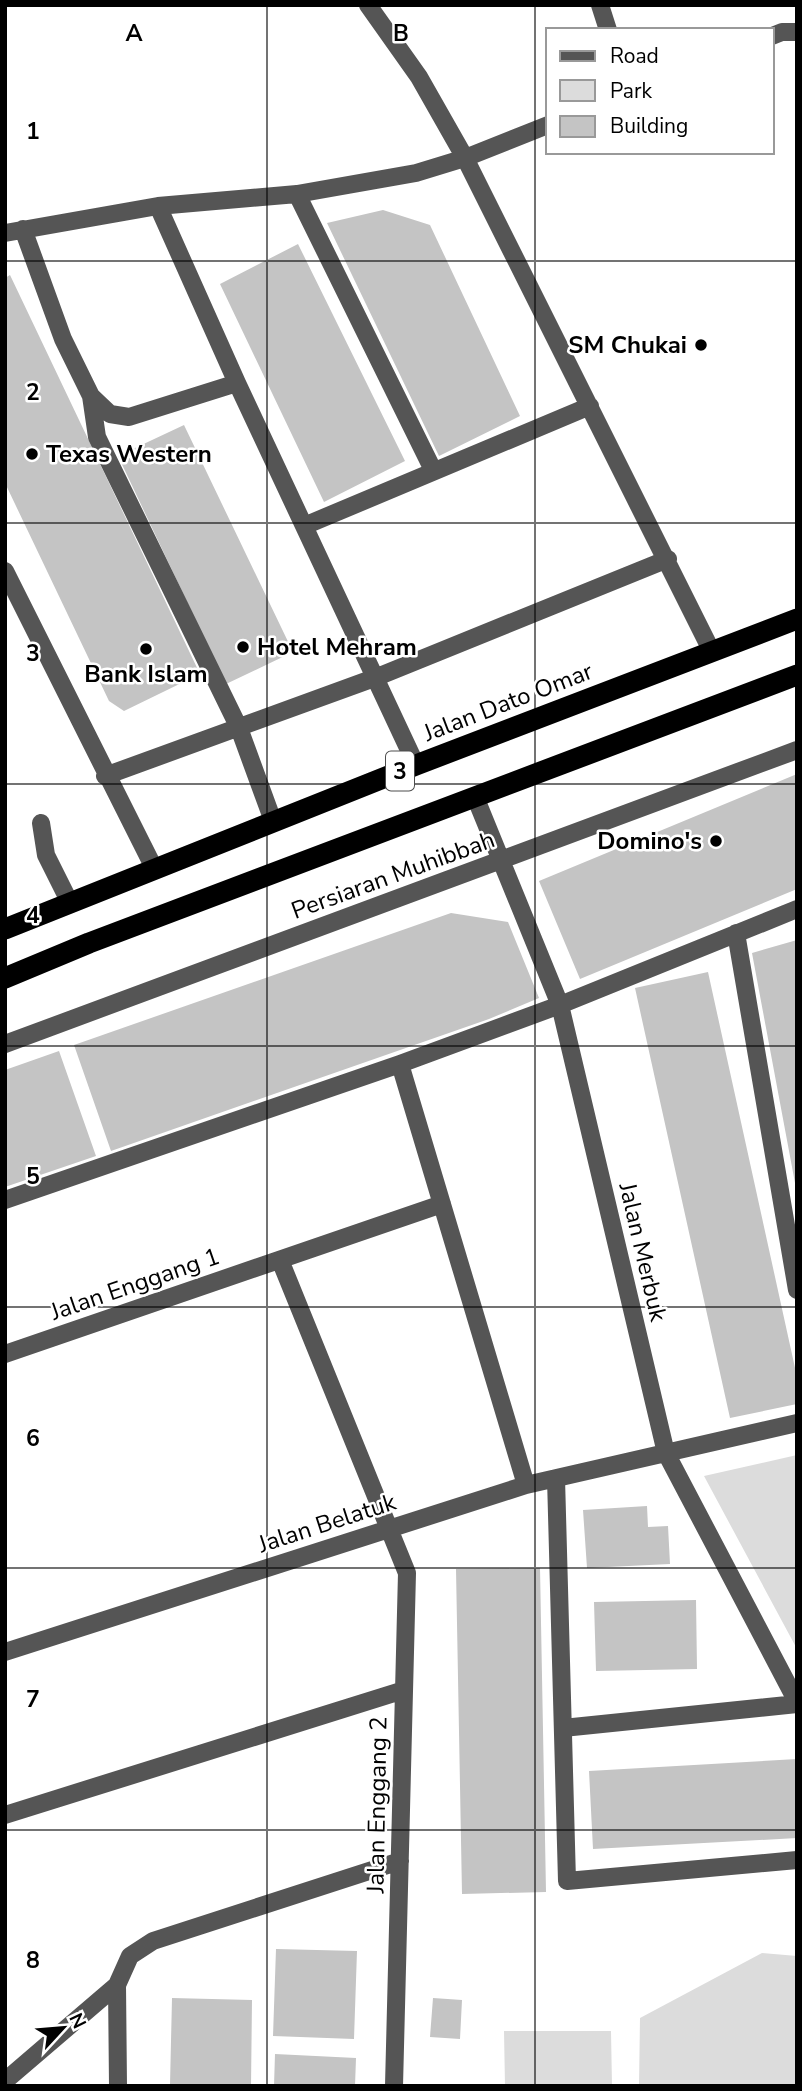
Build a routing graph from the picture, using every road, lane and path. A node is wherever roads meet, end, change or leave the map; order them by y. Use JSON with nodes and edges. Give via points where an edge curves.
{"nodes":[{"id":1,"x":368,"y":5,"type":"edge"},
{"id":2,"x":600,"y":5,"type":"edge"},
{"id":3,"x":607,"y":28,"type":"edge"},
{"id":4,"x":797,"y":32,"type":"edge"},
{"id":5,"x":774,"y":35,"type":"edge"},
{"id":6,"x":546,"y":126,"type":"edge"},
{"id":7,"x":465,"y":158,"type":"junction"},
{"id":8,"x":297,"y":194,"type":"junction"},
{"id":9,"x":158,"y":206,"type":"junction"},
{"id":10,"x":14,"y":231,"type":"edge"},
{"id":11,"x":237,"y":383,"type":"junction"},
{"id":12,"x":91,"y":396,"type":"junction"},
{"id":13,"x":590,"y":406,"type":"junction"},
{"id":14,"x":433,"y":470,"type":"junction"},
{"id":15,"x":304,"y":526,"type":"junction"},
{"id":16,"x":668,"y":559,"type":"junction"},
{"id":17,"x":5,"y":571,"type":"edge"},
{"id":18,"x":797,"y":619,"type":"edge"},
{"id":19,"x":712,"y":652,"type":"junction"},
{"id":20,"x":797,"y":675,"type":"edge"},
{"id":21,"x":377,"y":677,"type":"junction"},
{"id":22,"x":239,"y":728,"type":"junction"},
{"id":23,"x":797,"y":750,"type":"edge"},
{"id":24,"x":416,"y":765,"type":"junction"},
{"id":25,"x":105,"y":776,"type":"junction"},
{"id":26,"x":476,"y":799,"type":"junction"},
{"id":27,"x":273,"y":821,"type":"junction"},
{"id":28,"x":41,"y":823,"type":"dead end"},
{"id":29,"x":501,"y":861,"type":"junction"},
{"id":30,"x":154,"y":868,"type":"junction"},
{"id":31,"x":70,"y":902,"type":"junction"},
{"id":32,"x":797,"y":909,"type":"edge"},
{"id":33,"x":5,"y":929,"type":"edge"},
{"id":34,"x":736,"y":933,"type":"junction"},
{"id":35,"x":5,"y":978,"type":"edge"},
{"id":36,"x":560,"y":1005,"type":"junction"},
{"id":37,"x":5,"y":1044,"type":"edge"},
{"id":38,"x":400,"y":1065,"type":"junction"},
{"id":39,"x":5,"y":1200,"type":"edge"},
{"id":40,"x":442,"y":1204,"type":"junction"},
{"id":41,"x":280,"y":1260,"type":"junction"},
{"id":42,"x":797,"y":1290,"type":"edge"},
{"id":43,"x":5,"y":1354,"type":"edge"},
{"id":44,"x":797,"y":1423,"type":"edge"},
{"id":45,"x":666,"y":1453,"type":"junction"},
{"id":46,"x":556,"y":1478,"type":"junction"},
{"id":47,"x":526,"y":1485,"type":"junction"},
{"id":48,"x":390,"y":1528,"type":"junction"},
{"id":49,"x":5,"y":1652,"type":"edge"},
{"id":50,"x":404,"y":1690,"type":"junction"},
{"id":51,"x":797,"y":1703,"type":"edge"},
{"id":52,"x":563,"y":1728,"type":"junction"},
{"id":53,"x":5,"y":1815,"type":"edge"},
{"id":54,"x":797,"y":1860,"type":"edge"},
{"id":55,"x":400,"y":1861,"type":"junction"},
{"id":56,"x":117,"y":1985,"type":"junction"},
{"id":57,"x":5,"y":2081,"type":"edge"},
{"id":58,"x":118,"y":2086,"type":"edge"},
{"id":59,"x":394,"y":2086,"type":"edge"}],
"edges":[{"from":1,"to":7,"type":"street","via":[[419,77]]},
{"from":2,"to":3,"type":"street"},
{"from":4,"to":5,"type":"street"},
{"from":6,"to":7,"type":"street"},
{"from":7,"to":8,"type":"street","via":[[416,173]]},
{"from":7,"to":13,"type":"street"},
{"from":8,"to":9,"type":"street"},
{"from":8,"to":14,"type":"street"},
{"from":9,"to":10,"type":"street"},
{"from":9,"to":11,"type":"street"},
{"from":10,"to":12,"type":"street"},
{"from":11,"to":12,"type":"street","via":[[129,417],[110,414]]},
{"from":11,"to":15,"type":"street"},
{"from":12,"to":22,"type":"street","via":[[97,437]]},
{"from":13,"to":14,"type":"street"},
{"from":13,"to":16,"type":"street"},
{"from":14,"to":15,"type":"street"},
{"from":15,"to":21,"type":"street"},
{"from":16,"to":19,"type":"street"},
{"from":16,"to":21,"type":"street"},
{"from":17,"to":25,"type":"street"},
{"from":18,"to":19,"type":"highway","name":"Jalan Dato Omar","number":"3"},
{"from":19,"to":24,"type":"highway","name":"Jalan Dato Omar","number":"3"},
{"from":20,"to":26,"type":"highway","number":"3"},
{"from":21,"to":22,"type":"street"},
{"from":21,"to":24,"type":"street"},
{"from":22,"to":25,"type":"street"},
{"from":22,"to":27,"type":"street"},
{"from":23,"to":29,"type":"street","name":"Persiaran Muhibbah"},
{"from":24,"to":27,"type":"highway","name":"Jalan Dato Omar","number":"3"},
{"from":25,"to":30,"type":"street"},
{"from":26,"to":29,"type":"street","name":"Jalan Merbuk"},
{"from":26,"to":35,"type":"highway","number":"3"},
{"from":27,"to":30,"type":"highway","name":"Jalan Dato Omar","number":"3"},
{"from":28,"to":31,"type":"street","via":[[46,855]]},
{"from":29,"to":36,"type":"street","name":"Jalan Merbuk"},
{"from":29,"to":37,"type":"street","name":"Persiaran Muhibbah"},
{"from":30,"to":31,"type":"highway","name":"Jalan Dato Omar","number":"3"},
{"from":31,"to":33,"type":"highway","name":"Jalan Dato Omar","number":"3"},
{"from":32,"to":34,"type":"street"},
{"from":34,"to":36,"type":"street"},
{"from":34,"to":42,"type":"street"},
{"from":36,"to":38,"type":"street"},
{"from":36,"to":45,"type":"street","name":"Jalan Merbuk"},
{"from":38,"to":39,"type":"street"},
{"from":38,"to":40,"type":"street"},
{"from":40,"to":41,"type":"street","name":"Jalan Enggang 1"},
{"from":40,"to":47,"type":"street"},
{"from":41,"to":43,"type":"street","name":"Jalan Enggang 1"},
{"from":41,"to":48,"type":"street"},
{"from":44,"to":45,"type":"street","name":"Jalan Belatuk"},
{"from":45,"to":46,"type":"street","name":"Jalan Belatuk"},
{"from":45,"to":51,"type":"street","name":"Jalan Merbuk"},
{"from":46,"to":47,"type":"street","name":"Jalan Belatuk"},
{"from":46,"to":52,"type":"street"},
{"from":47,"to":48,"type":"street","name":"Jalan Belatuk"},
{"from":48,"to":49,"type":"street","name":"Jalan Belatuk"},
{"from":48,"to":50,"type":"street","name":"Jalan Enggang 2","via":[[407,1573]]},
{"from":50,"to":53,"type":"street"},
{"from":50,"to":55,"type":"street","name":"Jalan Enggang 2"},
{"from":51,"to":52,"type":"street"},
{"from":52,"to":54,"type":"street","via":[[567,1881]]},
{"from":55,"to":56,"type":"street","via":[[153,1941],[130,1956]]},
{"from":55,"to":59,"type":"street","name":"Jalan Enggang 2"},
{"from":56,"to":57,"type":"street"},
{"from":56,"to":58,"type":"street"}]}
